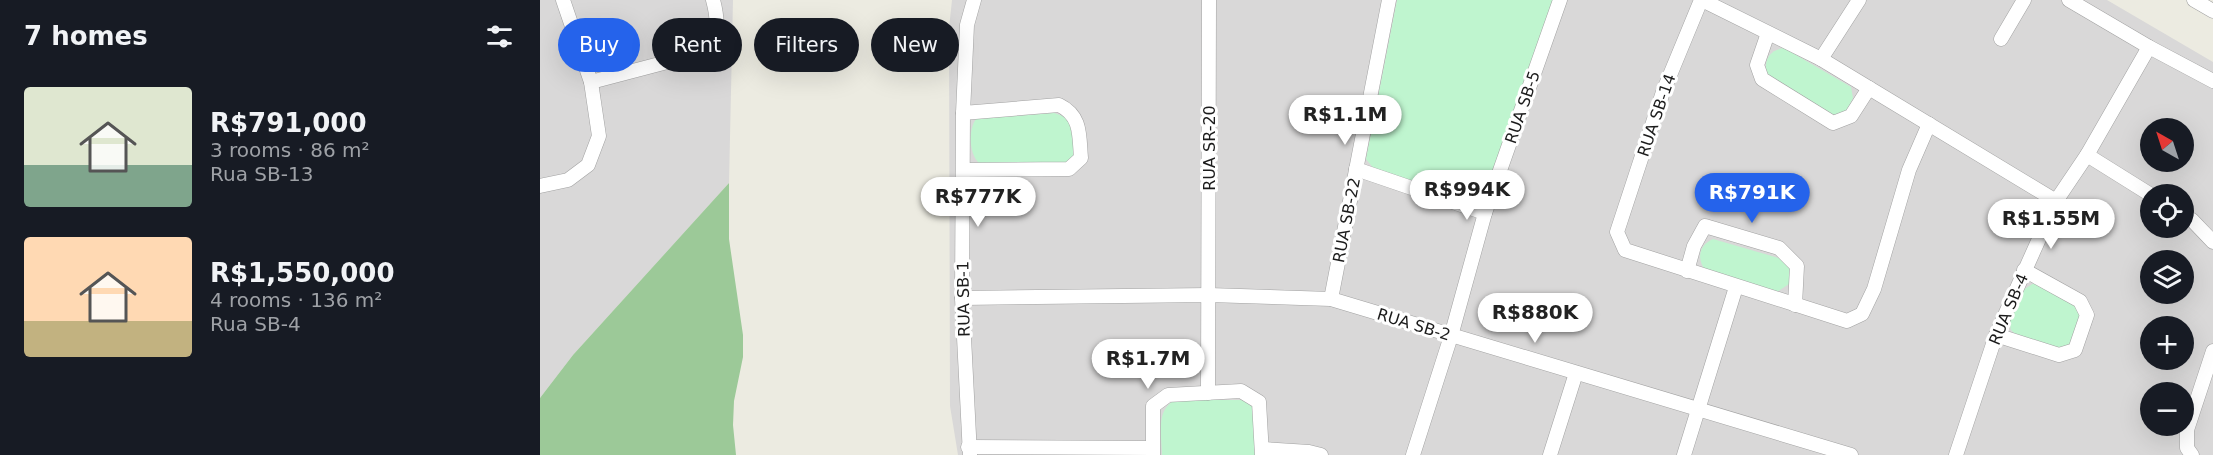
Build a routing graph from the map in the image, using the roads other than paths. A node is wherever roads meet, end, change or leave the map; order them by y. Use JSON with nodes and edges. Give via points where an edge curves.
{"nodes":[{"id":1,"x":563,"y":0,"type":"edge"},
{"id":2,"x":713,"y":0,"type":"edge"},
{"id":3,"x":974,"y":0,"type":"edge"},
{"id":4,"x":1209,"y":0,"type":"edge"},
{"id":5,"x":1389,"y":0,"type":"edge"},
{"id":6,"x":1560,"y":0,"type":"edge"},
{"id":7,"x":1701,"y":0,"type":"edge"},
{"id":8,"x":1859,"y":0,"type":"edge"},
{"id":9,"x":2024,"y":0,"type":"edge"},
{"id":10,"x":2069,"y":0,"type":"edge"},
{"id":11,"x":2194,"y":0,"type":"edge"},
{"id":12,"x":2213,"y":10,"type":"edge"},
{"id":13,"x":1768,"y":33,"type":"junction"},
{"id":14,"x":2001,"y":39,"type":"dead end"},
{"id":15,"x":2149,"y":47,"type":"junction"},
{"id":16,"x":1821,"y":59,"type":"junction"},
{"id":17,"x":2213,"y":81,"type":"edge"},
{"id":18,"x":591,"y":82,"type":"junction"},
{"id":19,"x":1869,"y":88,"type":"junction"},
{"id":20,"x":963,"y":113,"type":"junction"},
{"id":21,"x":1929,"y":124,"type":"junction"},
{"id":22,"x":2087,"y":155,"type":"junction"},
{"id":23,"x":1356,"y":169,"type":"junction"},
{"id":24,"x":963,"y":170,"type":"junction"},
{"id":25,"x":540,"y":186,"type":"edge"},
{"id":26,"x":2140,"y":188,"type":"edge"},
{"id":27,"x":2056,"y":201,"type":"junction"},
{"id":28,"x":1485,"y":213,"type":"junction"},
{"id":29,"x":2194,"y":225,"type":"edge"},
{"id":30,"x":2213,"y":242,"type":"edge"},
{"id":31,"x":2024,"y":270,"type":"junction"},
{"id":32,"x":1687,"y":271,"type":"junction"},
{"id":33,"x":1736,"y":287,"type":"junction"},
{"id":34,"x":1209,"y":295,"type":"junction"},
{"id":35,"x":962,"y":298,"type":"junction"},
{"id":36,"x":1331,"y":299,"type":"junction"},
{"id":37,"x":1795,"y":305,"type":"junction"},
{"id":38,"x":1996,"y":335,"type":"junction"},
{"id":39,"x":1451,"y":336,"type":"junction"},
{"id":40,"x":2213,"y":351,"type":"edge"},
{"id":41,"x":1576,"y":373,"type":"junction"},
{"id":42,"x":1208,"y":393,"type":"junction"},
{"id":43,"x":1698,"y":410,"type":"junction"},
{"id":44,"x":969,"y":451,"type":"edge"},
{"id":45,"x":1152,"y":451,"type":"edge"},
{"id":46,"x":1822,"y":451,"type":"edge"},
{"id":47,"x":1262,"y":452,"type":"edge"},
{"id":48,"x":1321,"y":455,"type":"edge"},
{"id":49,"x":1413,"y":455,"type":"edge"},
{"id":50,"x":1550,"y":455,"type":"edge"},
{"id":51,"x":1684,"y":455,"type":"edge"},
{"id":52,"x":1851,"y":455,"type":"edge"},
{"id":53,"x":1956,"y":455,"type":"edge"},
{"id":54,"x":2192,"y":455,"type":"edge"}],
"edges":[{"from":1,"to":18,"type":"street"},
{"from":2,"to":18,"type":"street","via":[[717,28],[703,51]]},
{"from":3,"to":20,"type":"street","name":"RUA SB-1","via":[[967,25]]},
{"from":4,"to":34,"type":"street","name":"RUA SR-20"},
{"from":5,"to":23,"type":"street","name":"RUA SB-22"},
{"from":6,"to":28,"type":"street","name":"RUA SB-5"},
{"from":7,"to":13,"type":"street"},
{"from":7,"to":32,"type":"street","name":"RUA SB-14","via":[[1663,92],[1617,232],[1625,250]]},
{"from":8,"to":16,"type":"street"},
{"from":9,"to":14,"type":"street"},
{"from":10,"to":15,"type":"street"},
{"from":11,"to":12,"type":"street"},
{"from":13,"to":16,"type":"street"},
{"from":13,"to":19,"type":"street","via":[[1757,64],[1762,79],[1833,123],[1851,116]]},
{"from":15,"to":17,"type":"street"},
{"from":15,"to":22,"type":"street","name":"RUA SB-4"},
{"from":16,"to":19,"type":"street"},
{"from":18,"to":25,"type":"street","via":[[599,136],[588,165],[568,180]]},
{"from":19,"to":21,"type":"street"},
{"from":20,"to":24,"type":"street","name":"RUA SB-1"},
{"from":20,"to":24,"type":"street","via":[[1059,105],[1078,122],[1081,158],[1069,170]]},
{"from":21,"to":27,"type":"street"},
{"from":21,"to":37,"type":"street","via":[[1909,170],[1874,289],[1862,314],[1847,321]]},
{"from":22,"to":26,"type":"street"},
{"from":22,"to":27,"type":"street","name":"RUA SB-4"},
{"from":23,"to":28,"type":"street"},
{"from":23,"to":36,"type":"street","name":"RUA SB-22"},
{"from":24,"to":35,"type":"street","name":"RUA SB-1"},
{"from":27,"to":31,"type":"street","name":"RUA SB-4"},
{"from":28,"to":39,"type":"street","name":"RUA SB-5"},
{"from":29,"to":30,"type":"street"},
{"from":31,"to":38,"type":"street","name":"RUA SB-4"},
{"from":31,"to":38,"type":"street","via":[[2080,302],[2087,315],[2075,350],[2059,355]]},
{"from":32,"to":33,"type":"street"},
{"from":32,"to":37,"type":"street","via":[[1705,226],[1779,248],[1797,266]]},
{"from":33,"to":37,"type":"street"},
{"from":33,"to":43,"type":"street"},
{"from":34,"to":35,"type":"street","name":"RUA SB-2"},
{"from":34,"to":36,"type":"street","name":"RUA SB-2"},
{"from":34,"to":42,"type":"street","name":"RUA SR-20"},
{"from":35,"to":44,"type":"street","name":"RUA SB-1"},
{"from":36,"to":39,"type":"street","name":"RUA SB-2"},
{"from":38,"to":53,"type":"street","name":"RUA SB-4"},
{"from":39,"to":41,"type":"street","name":"RUA SB-2"},
{"from":39,"to":49,"type":"street","name":"RUA SB-5"},
{"from":40,"to":54,"type":"street","via":[[2187,430],[2187,448]]},
{"from":41,"to":43,"type":"street","name":"RUA SB-2"},
{"from":41,"to":50,"type":"street"},
{"from":42,"to":45,"type":"street","via":[[1168,395],[1153,406]]},
{"from":42,"to":47,"type":"street","via":[[1241,391],[1259,402]]},
{"from":43,"to":46,"type":"street","name":"RUA SB-2"},
{"from":43,"to":51,"type":"street"},
{"from":44,"to":45,"type":"street"},
{"from":46,"to":52,"type":"street","name":"RUA SB-2"},
{"from":47,"to":48,"type":"street"}]}
